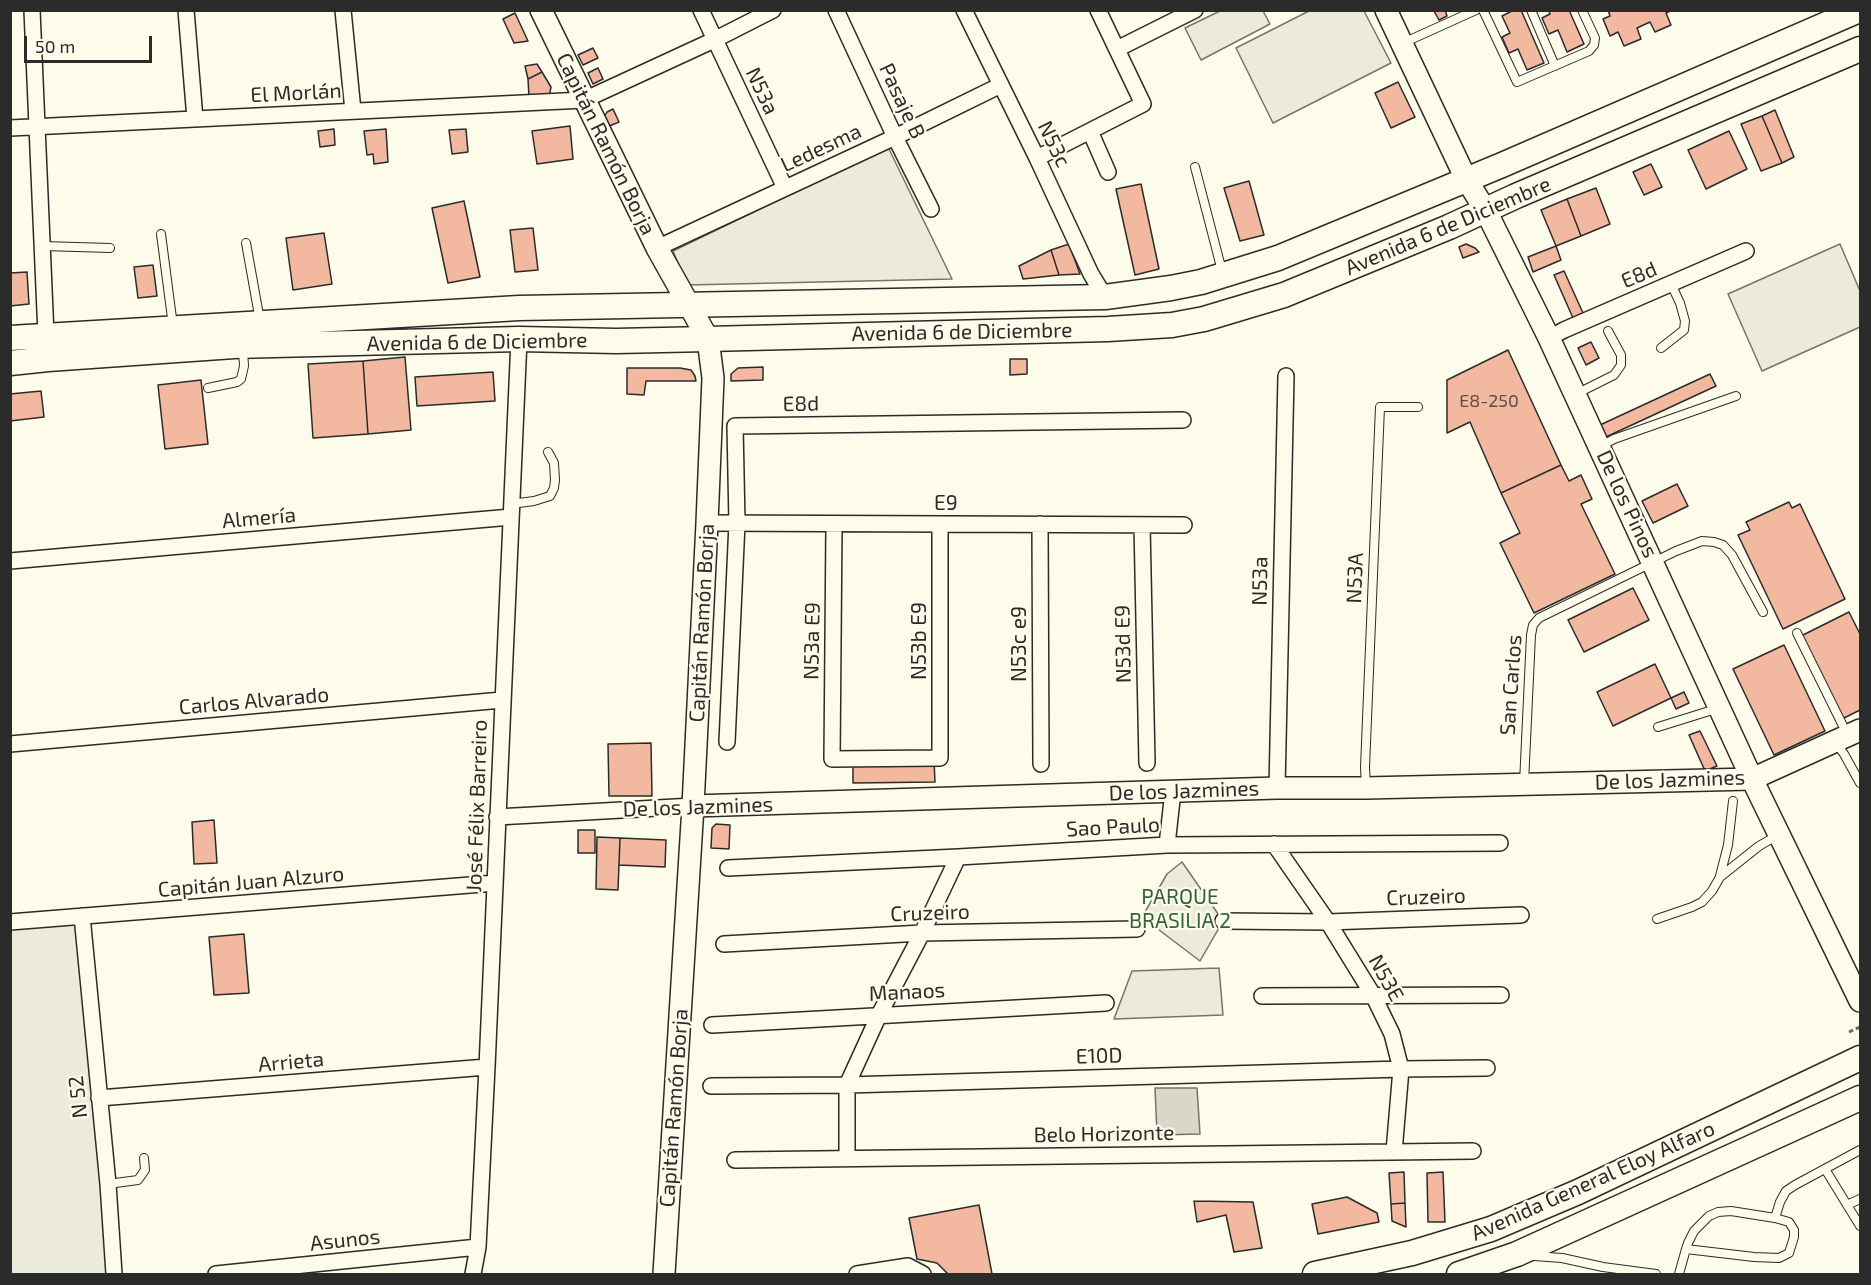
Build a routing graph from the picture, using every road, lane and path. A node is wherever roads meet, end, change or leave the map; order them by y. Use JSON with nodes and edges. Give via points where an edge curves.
{"nodes":[{"id":1,"x":32,"y":10,"type":"edge"},
{"id":2,"x":186,"y":10,"type":"edge"},
{"id":3,"x":343,"y":10,"type":"edge"},
{"id":4,"x":541,"y":10,"type":"edge"},
{"id":5,"x":701,"y":10,"type":"edge"},
{"id":6,"x":773,"y":10,"type":"edge"},
{"id":7,"x":836,"y":10,"type":"edge"},
{"id":8,"x":964,"y":10,"type":"edge"},
{"id":9,"x":1098,"y":10,"type":"edge"},
{"id":10,"x":1195,"y":10,"type":"edge"},
{"id":11,"x":1386,"y":10,"type":"edge"},
{"id":12,"x":1483,"y":10,"type":"edge"},
{"id":13,"x":1532,"y":10,"type":"edge"},
{"id":14,"x":1582,"y":10,"type":"edge"},
{"id":15,"x":1860,"y":10,"type":"edge"},
{"id":16,"x":1472,"y":11,"type":"edge"},
{"id":17,"x":714,"y":40,"type":"junction"},
{"id":18,"x":1402,"y":44,"type":"junction"},
{"id":19,"x":1117,"y":49,"type":"junction"},
{"id":20,"x":1860,"y":49,"type":"edge"},
{"id":21,"x":1555,"y":66,"type":"junction"},
{"id":22,"x":1001,"y":85,"type":"junction"},
{"id":23,"x":584,"y":100,"type":"junction"},
{"id":24,"x":353,"y":111,"type":"junction"},
{"id":25,"x":195,"y":119,"type":"junction"},
{"id":26,"x":37,"y":127,"type":"junction"},
{"id":27,"x":10,"y":128,"type":"edge"},
{"id":28,"x":1090,"y":131,"type":"junction"},
{"id":29,"x":895,"y":137,"type":"junction"},
{"id":30,"x":1037,"y":158,"type":"junction"},
{"id":31,"x":1195,"y":167,"type":"dead end"},
{"id":32,"x":1108,"y":172,"type":"dead end"},
{"id":33,"x":1466,"y":179,"type":"junction"},
{"id":34,"x":784,"y":188,"type":"junction"},
{"id":35,"x":931,"y":209,"type":"dead end"},
{"id":36,"x":1486,"y":211,"type":"junction"},
{"id":37,"x":161,"y":234,"type":"dead end"},
{"id":38,"x":246,"y":243,"type":"dead end"},
{"id":39,"x":43,"y":246,"type":"junction"},
{"id":40,"x":110,"y":248,"type":"dead end"},
{"id":41,"x":657,"y":248,"type":"junction"},
{"id":42,"x":1746,"y":251,"type":"dead end"},
{"id":43,"x":1223,"y":276,"type":"junction"},
{"id":44,"x":1671,"y":285,"type":"junction"},
{"id":45,"x":1105,"y":297,"type":"junction"},
{"id":46,"x":689,"y":305,"type":"junction"},
{"id":47,"x":260,"y":323,"type":"junction"},
{"id":48,"x":173,"y":328,"type":"junction"},
{"id":49,"x":1608,"y":331,"type":"dead end"},
{"id":50,"x":46,"y":335,"type":"junction"},
{"id":51,"x":10,"y":338,"type":"edge"},
{"id":52,"x":1549,"y":338,"type":"junction"},
{"id":53,"x":519,"y":339,"type":"junction"},
{"id":54,"x":708,"y":339,"type":"junction"},
{"id":55,"x":243,"y":345,"type":"junction"},
{"id":56,"x":1661,"y":348,"type":"dead end"},
{"id":57,"x":10,"y":363,"type":"edge"},
{"id":58,"x":1286,"y":376,"type":"dead end"},
{"id":59,"x":208,"y":388,"type":"dead end"},
{"id":60,"x":1575,"y":394,"type":"junction"},
{"id":61,"x":1736,"y":396,"type":"dead end"},
{"id":62,"x":1418,"y":407,"type":"dead end"},
{"id":63,"x":1183,"y":420,"type":"dead end"},
{"id":64,"x":1600,"y":447,"type":"junction"},
{"id":65,"x":548,"y":452,"type":"dead end"},
{"id":66,"x":511,"y":511,"type":"junction"},
{"id":67,"x":707,"y":523,"type":"junction"},
{"id":68,"x":737,"y":523,"type":"junction"},
{"id":69,"x":834,"y":524,"type":"junction"},
{"id":70,"x":940,"y":524,"type":"junction"},
{"id":71,"x":1040,"y":524,"type":"junction"},
{"id":72,"x":1142,"y":525,"type":"junction"},
{"id":73,"x":1184,"y":525,"type":"dead end"},
{"id":74,"x":10,"y":561,"type":"edge"},
{"id":75,"x":1654,"y":562,"type":"junction"},
{"id":76,"x":1763,"y":612,"type":"dead end"},
{"id":77,"x":1797,"y":633,"type":"dead end"},
{"id":78,"x":502,"y":700,"type":"junction"},
{"id":79,"x":1720,"y":707,"type":"junction"},
{"id":80,"x":1658,"y":727,"type":"dead end"},
{"id":81,"x":1848,"y":736,"type":"edge"},
{"id":82,"x":727,"y":742,"type":"dead end"},
{"id":83,"x":10,"y":744,"type":"edge"},
{"id":84,"x":940,"y":758,"type":"joint"},
{"id":85,"x":1147,"y":763,"type":"dead end"},
{"id":86,"x":1041,"y":764,"type":"dead end"},
{"id":87,"x":1752,"y":779,"type":"junction"},
{"id":88,"x":1860,"y":783,"type":"edge"},
{"id":89,"x":1524,"y":784,"type":"junction"},
{"id":90,"x":1276,"y":788,"type":"junction"},
{"id":91,"x":1366,"y":788,"type":"junction"},
{"id":92,"x":1173,"y":791,"type":"junction"},
{"id":93,"x":1732,"y":801,"type":"dead end"},
{"id":94,"x":693,"y":806,"type":"junction"},
{"id":95,"x":497,"y":817,"type":"junction"},
{"id":96,"x":1779,"y":834,"type":"junction"},
{"id":97,"x":1500,"y":843,"type":"dead end"},
{"id":98,"x":1275,"y":844,"type":"junction"},
{"id":99,"x":1167,"y":845,"type":"junction"},
{"id":100,"x":958,"y":857,"type":"junction"},
{"id":101,"x":728,"y":868,"type":"dead end"},
{"id":102,"x":1720,"y":877,"type":"junction"},
{"id":103,"x":495,"y":883,"type":"junction"},
{"id":104,"x":1521,"y":915,"type":"dead end"},
{"id":105,"x":82,"y":916,"type":"junction"},
{"id":106,"x":1657,"y":919,"type":"dead end"},
{"id":107,"x":1223,"y":921,"type":"dead end"},
{"id":108,"x":10,"y":922,"type":"edge"},
{"id":109,"x":1328,"y":922,"type":"junction"},
{"id":110,"x":1137,"y":929,"type":"dead end"},
{"id":111,"x":922,"y":933,"type":"junction"},
{"id":112,"x":724,"y":944,"type":"dead end"},
{"id":113,"x":1373,"y":995,"type":"junction"},
{"id":114,"x":1501,"y":995,"type":"dead end"},
{"id":115,"x":1262,"y":996,"type":"dead end"},
{"id":116,"x":1860,"y":1002,"type":"edge"},
{"id":117,"x":1106,"y":1003,"type":"dead end"},
{"id":118,"x":879,"y":1015,"type":"junction"},
{"id":119,"x":712,"y":1025,"type":"dead end"},
{"id":120,"x":1860,"y":1027,"type":"edge"},
{"id":121,"x":1849,"y":1032,"type":"dead end"},
{"id":122,"x":1860,"y":1058,"type":"edge"},
{"id":123,"x":487,"y":1067,"type":"junction"},
{"id":124,"x":1487,"y":1068,"type":"dead end"},
{"id":125,"x":1401,"y":1069,"type":"junction"},
{"id":126,"x":847,"y":1085,"type":"junction"},
{"id":127,"x":711,"y":1086,"type":"dead end"},
{"id":128,"x":99,"y":1098,"type":"junction"},
{"id":129,"x":1860,"y":1098,"type":"edge"},
{"id":130,"x":1860,"y":1150,"type":"edge"},
{"id":131,"x":1473,"y":1151,"type":"dead end"},
{"id":132,"x":1394,"y":1152,"type":"junction"},
{"id":133,"x":144,"y":1158,"type":"dead end"},
{"id":134,"x":847,"y":1158,"type":"junction"},
{"id":135,"x":735,"y":1160,"type":"dead end"},
{"id":136,"x":1825,"y":1169,"type":"junction"},
{"id":137,"x":108,"y":1184,"type":"junction"},
{"id":138,"x":1860,"y":1199,"type":"edge"},
{"id":139,"x":1847,"y":1205,"type":"junction"},
{"id":140,"x":1775,"y":1218,"type":"junction"},
{"id":141,"x":1860,"y":1226,"type":"edge"},
{"id":142,"x":478,"y":1247,"type":"junction"},
{"id":143,"x":1686,"y":1249,"type":"junction"},
{"id":144,"x":1517,"y":1254,"type":"junction"},
{"id":145,"x":1631,"y":1273,"type":"edge"},
{"id":146,"x":114,"y":1275,"type":"edge"},
{"id":147,"x":216,"y":1275,"type":"edge"},
{"id":148,"x":473,"y":1275,"type":"edge"},
{"id":149,"x":664,"y":1275,"type":"edge"},
{"id":150,"x":857,"y":1275,"type":"edge"},
{"id":151,"x":923,"y":1275,"type":"edge"},
{"id":152,"x":1315,"y":1275,"type":"edge"},
{"id":153,"x":1459,"y":1275,"type":"edge"},
{"id":154,"x":1656,"y":1275,"type":"edge"},
{"id":155,"x":1679,"y":1275,"type":"edge"}],
"edges":[{"from":1,"to":26,"type":"street"},
{"from":2,"to":25,"type":"street"},
{"from":3,"to":24,"type":"street"},
{"from":4,"to":23,"type":"street","name":"Capitán Ramón Borja"},
{"from":5,"to":17,"type":"street","name":"N53a"},
{"from":6,"to":17,"type":"street"},
{"from":7,"to":29,"type":"street","name":"Pasaje B"},
{"from":8,"to":22,"type":"street","name":"N53c"},
{"from":9,"to":19,"type":"street"},
{"from":10,"to":19,"type":"street"},
{"from":11,"to":18,"type":"street","name":"De los Pinos"},
{"from":12,"to":21,"type":"lane","via":[[1517,82]]},
{"from":13,"to":21,"type":"lane"},
{"from":14,"to":21,"type":"lane","via":[[1595,38],[1594,45]]},
{"from":15,"to":33,"type":"main road","name":"Avenida 6 de Diciembre"},
{"from":16,"to":18,"type":"lane"},
{"from":17,"to":23,"type":"street"},
{"from":17,"to":34,"type":"street","name":"N53a"},
{"from":18,"to":33,"type":"street","name":"De los Pinos"},
{"from":19,"to":28,"type":"street","via":[[1143,104]]},
{"from":20,"to":36,"type":"main road","name":"Avenida 6 de Diciembre"},
{"from":22,"to":29,"type":"street","name":"Ledesma"},
{"from":22,"to":30,"type":"street","name":"N53c"},
{"from":23,"to":24,"type":"street","name":"El Morlán"},
{"from":23,"to":41,"type":"street","name":"Capitán Ramón Borja"},
{"from":24,"to":25,"type":"street","name":"El Morlán"},
{"from":25,"to":26,"type":"street","name":"El Morlán"},
{"from":26,"to":27,"type":"street","name":"El Morlán"},
{"from":26,"to":39,"type":"street"},
{"from":28,"to":30,"type":"street"},
{"from":28,"to":32,"type":"street"},
{"from":29,"to":34,"type":"street","name":"Ledesma"},
{"from":29,"to":35,"type":"street","name":"Pasaje B"},
{"from":30,"to":45,"type":"street","name":"N53c"},
{"from":31,"to":43,"type":"lane"},
{"from":33,"to":36,"type":"street","name":"De los Pinos"},
{"from":33,"to":43,"type":"main road","name":"Avenida 6 de Diciembre","via":[[1278,258]]},
{"from":34,"to":41,"type":"street","name":"Ledesma"},
{"from":36,"to":52,"type":"street","name":"De los Pinos"},
{"from":36,"to":54,"type":"main road","name":"Avenida 6 de Diciembre","via":[[1284,295],[1204,319],[1108,328]]},
{"from":37,"to":48,"type":"lane"},
{"from":38,"to":47,"type":"lane"},
{"from":39,"to":40,"type":"lane"},
{"from":39,"to":50,"type":"street"},
{"from":41,"to":46,"type":"street","name":"Capitán Ramón Borja"},
{"from":42,"to":44,"type":"street","name":"E8d"},
{"from":43,"to":45,"type":"main road","name":"Avenida 6 de Diciembre"},
{"from":44,"to":52,"type":"street","name":"E8d"},
{"from":44,"to":56,"type":"lane","via":[[1680,303],[1684,330]]},
{"from":45,"to":46,"type":"main road","name":"Avenida 6 de Diciembre"},
{"from":46,"to":47,"type":"main road","name":"Avenida 6 de Diciembre","via":[[519,308]]},
{"from":46,"to":54,"type":"street","name":"Capitán Ramón Borja"},
{"from":47,"to":48,"type":"main road","name":"Avenida 6 de Diciembre"},
{"from":48,"to":50,"type":"main road","name":"Avenida 6 de Diciembre"},
{"from":49,"to":60,"type":"lane","via":[[1621,355],[1621,365],[1614,375]]},
{"from":50,"to":51,"type":"main road","name":"Avenida 6 de Diciembre"},
{"from":52,"to":60,"type":"street","name":"De los Pinos"},
{"from":53,"to":54,"type":"main road","name":"Avenida 6 de Diciembre"},
{"from":53,"to":55,"type":"main road","name":"Avenida 6 de Diciembre"},
{"from":53,"to":66,"type":"street","name":"José Félix Barreiro"},
{"from":54,"to":67,"type":"street","name":"Capitán Ramón Borja","via":[[713,378]]},
{"from":55,"to":57,"type":"main road","name":"Avenida 6 de Diciembre"},
{"from":55,"to":59,"type":"lane","via":[[242,379]]},
{"from":58,"to":90,"type":"street","name":"N53a"},
{"from":60,"to":64,"type":"street","name":"De los Pinos"},
{"from":61,"to":64,"type":"lane"},
{"from":62,"to":91,"type":"lane","name":"N53A","via":[[1380,407]]},
{"from":63,"to":68,"type":"street","name":"E8d","via":[[735,426]]},
{"from":64,"to":75,"type":"street","name":"De los Pinos"},
{"from":65,"to":66,"type":"lane","via":[[554,463],[555,480],[550,496]]},
{"from":66,"to":74,"type":"street","name":"Almería"},
{"from":66,"to":78,"type":"street","name":"José Félix Barreiro"},
{"from":67,"to":68,"type":"street","name":"E9"},
{"from":67,"to":94,"type":"street","name":"Capitán Ramón Borja"},
{"from":68,"to":69,"type":"street","name":"E9"},
{"from":68,"to":82,"type":"street","name":"E8d"},
{"from":69,"to":70,"type":"street","name":"E9"},
{"from":69,"to":84,"type":"street","name":"N53a E9","via":[[832,759]]},
{"from":70,"to":71,"type":"street","name":"E9"},
{"from":70,"to":84,"type":"street","name":"N53b E9"},
{"from":71,"to":72,"type":"street","name":"E9"},
{"from":71,"to":86,"type":"street","name":"N53c e9"},
{"from":72,"to":73,"type":"street","name":"E9"},
{"from":72,"to":85,"type":"street","name":"N53d E9"},
{"from":75,"to":76,"type":"lane","name":"San Carlos","via":[[1702,541],[1723,545]]},
{"from":75,"to":79,"type":"street","name":"De los Pinos"},
{"from":75,"to":89,"type":"lane","name":"San Carlos","via":[[1539,618],[1533,625]]},
{"from":77,"to":81,"type":"lane"},
{"from":78,"to":83,"type":"street","name":"Carlos Alvarado"},
{"from":78,"to":95,"type":"street","name":"José Félix Barreiro"},
{"from":79,"to":80,"type":"lane"},
{"from":79,"to":87,"type":"street","name":"De los Pinos"},
{"from":81,"to":87,"type":"street","name":"De los Jazmines"},
{"from":81,"to":88,"type":"lane","via":[[1844,754]]},
{"from":87,"to":89,"type":"street","name":"De los Jazmines"},
{"from":87,"to":96,"type":"street","name":"De los Pinos"},
{"from":89,"to":91,"type":"street","name":"De los Jazmines"},
{"from":90,"to":91,"type":"street","name":"De los Jazmines"},
{"from":90,"to":92,"type":"street","name":"De los Jazmines"},
{"from":92,"to":94,"type":"street","name":"De los Jazmines"},
{"from":92,"to":99,"type":"street"},
{"from":93,"to":102,"type":"lane"},
{"from":94,"to":95,"type":"street","name":"De los Jazmines"},
{"from":94,"to":149,"type":"street","name":"Capitán Ramón Borja"},
{"from":95,"to":103,"type":"street","name":"José Félix Barreiro"},
{"from":96,"to":102,"type":"lane"},
{"from":96,"to":116,"type":"street","name":"De los Pinos"},
{"from":97,"to":98,"type":"street","name":"Sao Paulo"},
{"from":98,"to":99,"type":"street","name":"Sao Paulo"},
{"from":98,"to":109,"type":"street","name":"N53E"},
{"from":99,"to":100,"type":"street","name":"Sao Paulo"},
{"from":100,"to":101,"type":"street","name":"Sao Paulo"},
{"from":100,"to":111,"type":"street"},
{"from":102,"to":106,"type":"lane","via":[[1702,902]]},
{"from":103,"to":105,"type":"street","name":"Capitán Juan Alzuro"},
{"from":103,"to":123,"type":"street","name":"José Félix Barreiro"},
{"from":104,"to":109,"type":"street","name":"Cruzeiro"},
{"from":105,"to":108,"type":"street","name":"Capitán Juan Alzuro"},
{"from":105,"to":128,"type":"street","name":"N 52"},
{"from":107,"to":109,"type":"street","name":"Cruzeiro"},
{"from":109,"to":113,"type":"street","name":"N53E"},
{"from":110,"to":111,"type":"street","name":"Cruzeiro"},
{"from":111,"to":112,"type":"street","name":"Cruzeiro"},
{"from":111,"to":118,"type":"street"},
{"from":113,"to":114,"type":"street"},
{"from":113,"to":115,"type":"street"},
{"from":113,"to":125,"type":"street","name":"N53E","via":[[1392,1034]]},
{"from":117,"to":118,"type":"street","name":"Manaos"},
{"from":118,"to":119,"type":"street","name":"Manaos"},
{"from":118,"to":126,"type":"street"},
{"from":120,"to":121,"type":"path"},
{"from":122,"to":152,"type":"main road","name":"Avenida General Eloy Alfaro","via":[[1578,1192],[1491,1229],[1412,1253]]},
{"from":123,"to":128,"type":"street","name":"Arrieta"},
{"from":123,"to":142,"type":"street","name":"José Félix Barreiro"},
{"from":124,"to":125,"type":"street","name":"E10D"},
{"from":125,"to":126,"type":"street","name":"E10D"},
{"from":125,"to":132,"type":"street","name":"N53E"},
{"from":126,"to":127,"type":"street","name":"E10D"},
{"from":126,"to":134,"type":"street"},
{"from":128,"to":137,"type":"street","name":"N 52"},
{"from":129,"to":144,"type":"main road","name":"Avenida General Eloy Alfaro"},
{"from":130,"to":136,"type":"lane"},
{"from":131,"to":132,"type":"street","name":"Belo Horizonte"},
{"from":132,"to":134,"type":"street","name":"Belo Horizonte"},
{"from":133,"to":137,"type":"lane","via":[[145,1170],[138,1180]]},
{"from":134,"to":135,"type":"street","name":"Belo Horizonte"},
{"from":136,"to":139,"type":"lane"},
{"from":136,"to":140,"type":"lane","via":[[1786,1191]]},
{"from":137,"to":146,"type":"street","name":"N 52"},
{"from":138,"to":139,"type":"lane"},
{"from":139,"to":141,"type":"lane"},
{"from":140,"to":143,"type":"lane","via":[[1718,1212],[1694,1231]]},
{"from":140,"to":143,"type":"lane","via":[[1789,1222],[1794,1230],[1792,1247],[1785,1256],[1754,1257]]},
{"from":142,"to":147,"type":"street","name":"Asunos"},
{"from":142,"to":148,"type":"street","name":"José Félix Barreiro"},
{"from":143,"to":155,"type":"lane"},
{"from":144,"to":145,"type":"lane","via":[[1562,1258]]},
{"from":144,"to":153,"type":"main road","name":"Avenida General Eloy Alfaro"},
{"from":145,"to":154,"type":"lane"},
{"from":150,"to":151,"type":"street","via":[[908,1266]]}]}
